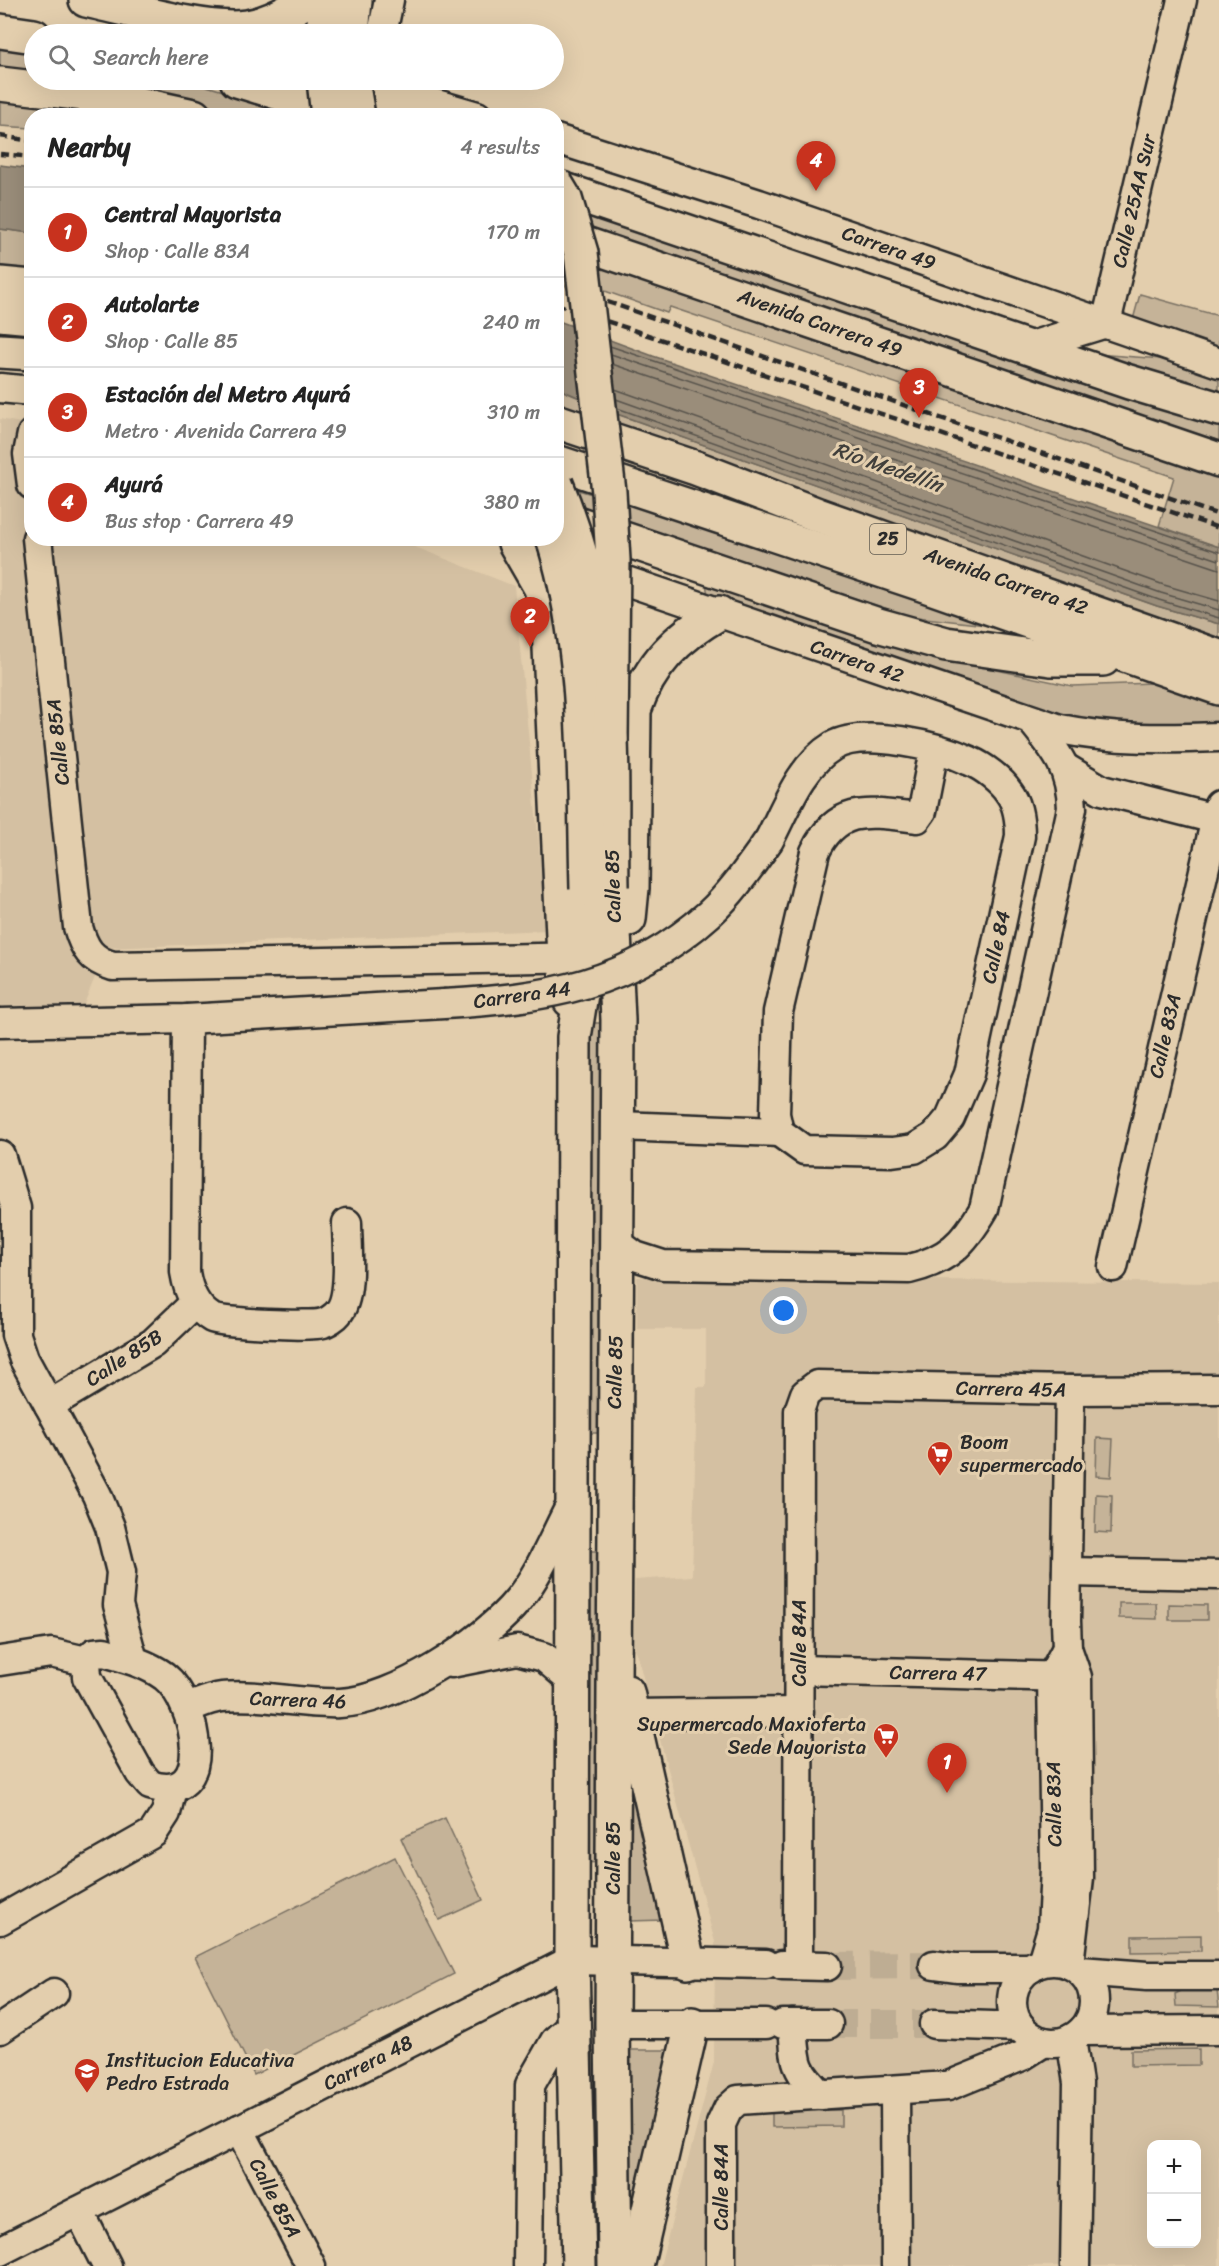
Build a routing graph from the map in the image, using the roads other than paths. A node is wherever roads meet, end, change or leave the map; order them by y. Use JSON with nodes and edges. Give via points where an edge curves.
{"nodes":[{"id":1,"x":86,"y":0,"type":"edge"},
{"id":2,"x":306,"y":0,"type":"edge"},
{"id":3,"x":326,"y":0,"type":"edge"},
{"id":4,"x":355,"y":0,"type":"edge"},
{"id":5,"x":389,"y":0,"type":"edge"},
{"id":6,"x":1182,"y":0,"type":"edge"},
{"id":7,"x":200,"y":24,"type":"edge"},
{"id":8,"x":259,"y":24,"type":"edge"},
{"id":9,"x":324,"y":24,"type":"edge"},
{"id":10,"x":353,"y":24,"type":"edge"},
{"id":11,"x":384,"y":24,"type":"edge"},
{"id":12,"x":0,"y":32,"type":"edge"},
{"id":13,"x":24,"y":35,"type":"edge"},
{"id":14,"x":0,"y":84,"type":"edge"},
{"id":15,"x":24,"y":87,"type":"edge"},
{"id":16,"x":51,"y":90,"type":"edge"},
{"id":17,"x":268,"y":90,"type":"edge"},
{"id":18,"x":325,"y":90,"type":"edge"},
{"id":19,"x":367,"y":90,"type":"edge"},
{"id":20,"x":376,"y":90,"type":"edge"},
{"id":21,"x":383,"y":90,"type":"edge"},
{"id":22,"x":157,"y":108,"type":"edge"},
{"id":23,"x":323,"y":108,"type":"edge"},
{"id":24,"x":327,"y":108,"type":"edge"},
{"id":25,"x":361,"y":108,"type":"edge"},
{"id":26,"x":410,"y":108,"type":"edge"},
{"id":27,"x":448,"y":108,"type":"edge"},
{"id":28,"x":564,"y":143,"type":"edge"},
{"id":29,"x":564,"y":188,"type":"edge"},
{"id":30,"x":564,"y":196,"type":"edge"},
{"id":31,"x":564,"y":237,"type":"edge"},
{"id":32,"x":0,"y":284,"type":"edge"},
{"id":33,"x":24,"y":286,"type":"edge"},
{"id":34,"x":0,"y":314,"type":"edge"},
{"id":35,"x":24,"y":316,"type":"edge"},
{"id":36,"x":1106,"y":323,"type":"junction"},
{"id":37,"x":1028,"y":347,"type":"junction"},
{"id":38,"x":0,"y":351,"type":"edge"},
{"id":39,"x":24,"y":352,"type":"edge"},
{"id":40,"x":1219,"y":363,"type":"edge"},
{"id":41,"x":0,"y":388,"type":"edge"},
{"id":42,"x":24,"y":390,"type":"edge"},
{"id":43,"x":1219,"y":410,"type":"edge"},
{"id":44,"x":564,"y":424,"type":"edge"},
{"id":45,"x":1219,"y":460,"type":"edge"},
{"id":46,"x":564,"y":465,"type":"edge"},
{"id":47,"x":564,"y":508,"type":"edge"},
{"id":48,"x":564,"y":519,"type":"edge"},
{"id":49,"x":38,"y":546,"type":"edge"},
{"id":50,"x":513,"y":546,"type":"edge"},
{"id":51,"x":525,"y":546,"type":"edge"},
{"id":52,"x":554,"y":546,"type":"edge"},
{"id":53,"x":719,"y":613,"type":"junction"},
{"id":54,"x":550,"y":653,"type":"junction"},
{"id":55,"x":1219,"y":657,"type":"edge"},
{"id":56,"x":1130,"y":659,"type":"junction"},
{"id":57,"x":1219,"y":688,"type":"edge"},
{"id":58,"x":634,"y":710,"type":"junction"},
{"id":59,"x":1032,"y":721,"type":"junction"},
{"id":60,"x":1219,"y":737,"type":"edge"},
{"id":61,"x":610,"y":739,"type":"junction"},
{"id":62,"x":934,"y":750,"type":"junction"},
{"id":63,"x":1067,"y":769,"type":"junction"},
{"id":64,"x":1218,"y":814,"type":"edge"},
{"id":65,"x":599,"y":888,"type":"junction"},
{"id":66,"x":83,"y":944,"type":"joint"},
{"id":67,"x":576,"y":957,"type":"junction"},
{"id":68,"x":187,"y":1019,"type":"junction"},
{"id":69,"x":618,"y":1020,"type":"junction"},
{"id":70,"x":0,"y":1023,"type":"edge"},
{"id":71,"x":618,"y":1126,"type":"junction"},
{"id":72,"x":779,"y":1132,"type":"junction"},
{"id":73,"x":0,"y":1155,"type":"edge"},
{"id":74,"x":347,"y":1222,"type":"dead end"},
{"id":75,"x":616,"y":1242,"type":"junction"},
{"id":76,"x":1113,"y":1267,"type":"dead end"},
{"id":77,"x":195,"y":1303,"type":"junction"},
{"id":78,"x":1219,"y":1389,"type":"edge"},
{"id":79,"x":1070,"y":1390,"type":"junction"},
{"id":80,"x":805,"y":1394,"type":"joint"},
{"id":81,"x":49,"y":1406,"type":"junction"},
{"id":82,"x":573,"y":1462,"type":"junction"},
{"id":83,"x":614,"y":1462,"type":"junction"},
{"id":84,"x":573,"y":1501,"type":"junction"},
{"id":85,"x":1067,"y":1572,"type":"junction"},
{"id":86,"x":1219,"y":1575,"type":"edge"},
{"id":87,"x":118,"y":1605,"type":"junction"},
{"id":88,"x":614,"y":1635,"type":"junction"},
{"id":89,"x":90,"y":1657,"type":"junction"},
{"id":90,"x":133,"y":1660,"type":"junction"},
{"id":91,"x":0,"y":1661,"type":"edge"},
{"id":92,"x":440,"y":1665,"type":"junction"},
{"id":93,"x":799,"y":1670,"type":"junction"},
{"id":94,"x":1065,"y":1677,"type":"junction"},
{"id":95,"x":572,"y":1681,"type":"junction"},
{"id":96,"x":187,"y":1708,"type":"junction"},
{"id":97,"x":799,"y":1712,"type":"junction"},
{"id":98,"x":632,"y":1714,"type":"junction"},
{"id":99,"x":172,"y":1788,"type":"junction"},
{"id":100,"x":0,"y":1920,"type":"edge"},
{"id":101,"x":572,"y":1960,"type":"junction"},
{"id":102,"x":613,"y":1961,"type":"junction"},
{"id":103,"x":688,"y":1962,"type":"junction"},
{"id":104,"x":782,"y":1965,"type":"junction"},
{"id":105,"x":934,"y":1965,"type":"tunnel mouth"},
{"id":106,"x":827,"y":1966,"type":"tunnel mouth"},
{"id":107,"x":1056,"y":1966,"type":"junction"},
{"id":108,"x":1219,"y":1976,"type":"edge"},
{"id":109,"x":54,"y":1993,"type":"dead end"},
{"id":110,"x":574,"y":2024,"type":"junction"},
{"id":111,"x":612,"y":2024,"type":"junction"},
{"id":112,"x":692,"y":2024,"type":"junction"},
{"id":113,"x":781,"y":2024,"type":"junction"},
{"id":114,"x":828,"y":2024,"type":"tunnel mouth"},
{"id":115,"x":934,"y":2024,"type":"tunnel mouth"},
{"id":116,"x":0,"y":2028,"type":"edge"},
{"id":117,"x":1219,"y":2030,"type":"edge"},
{"id":118,"x":1055,"y":2035,"type":"junction"},
{"id":119,"x":896,"y":2091,"type":"junction"},
{"id":120,"x":821,"y":2095,"type":"junction"},
{"id":121,"x":239,"y":2130,"type":"junction"},
{"id":122,"x":79,"y":2211,"type":"junction"},
{"id":123,"x":0,"y":2251,"type":"edge"},
{"id":124,"x":107,"y":2266,"type":"edge"},
{"id":125,"x":311,"y":2266,"type":"edge"},
{"id":126,"x":528,"y":2266,"type":"edge"},
{"id":127,"x":579,"y":2266,"type":"edge"},
{"id":128,"x":615,"y":2266,"type":"edge"},
{"id":129,"x":636,"y":2266,"type":"edge"},
{"id":130,"x":721,"y":2266,"type":"edge"},
{"id":131,"x":896,"y":2266,"type":"edge"},
{"id":132,"x":1075,"y":2266,"type":"edge"}],
"edges":[{"from":1,"to":7,"type":"main road"},
{"from":2,"to":8,"type":"main road"},
{"from":3,"to":9,"type":"main road"},
{"from":4,"to":10,"type":"main road"},
{"from":5,"to":11,"type":"street"},
{"from":6,"to":36,"type":"street","name":"Calle 25AA Sur"},
{"from":12,"to":13,"type":"main road"},
{"from":14,"to":15,"type":"main road"},
{"from":16,"to":22,"type":"main road"},
{"from":17,"to":23,"type":"main road"},
{"from":18,"to":24,"type":"main road","bridge":true},
{"from":19,"to":25,"type":"main road","bridge":true},
{"from":20,"to":26,"type":"main road"},
{"from":21,"to":27,"type":"street"},
{"from":28,"to":36,"type":"street","name":"Carrera 49","via":[[759,204]]},
{"from":29,"to":37,"type":"main road"},
{"from":30,"to":61,"type":"main road","bridge":true,"via":[[581,253],[609,492],[613,560]]},
{"from":31,"to":45,"type":"main road","name":"Avenida Carrera 49"},
{"from":32,"to":33,"type":"main road"},
{"from":34,"to":35,"type":"main road"},
{"from":36,"to":37,"type":"street"},
{"from":36,"to":40,"type":"street","name":"Carrera 49"},
{"from":37,"to":43,"type":"main road"},
{"from":38,"to":39,"type":"main road"},
{"from":41,"to":42,"type":"street"},
{"from":44,"to":55,"type":"main road","name":"Avenida Carrera 42","number":"25"},
{"from":46,"to":56,"type":"main road","name":"Avenida Carrera 42","number":"25","via":[[922,584]]},
{"from":47,"to":61,"type":"main road","name":"Calle 85","bridge":true,"via":[[588,578]]},
{"from":48,"to":56,"type":"main road","via":[[878,626],[945,644],[1051,658]]},
{"from":49,"to":66,"type":"street","name":"Calle 85A","via":[[78,927]]},
{"from":50,"to":54,"type":"main road","via":[[541,588]]},
{"from":51,"to":53,"type":"street","name":"Carrera 42"},
{"from":52,"to":65,"type":"main road","name":"Calle 85","bridge":true,"via":[[568,598],[578,672]]},
{"from":53,"to":58,"type":"main road","via":[[693,628],[663,654],[641,688]]},
{"from":53,"to":59,"type":"street","name":"Carrera 42"},
{"from":54,"to":58,"type":"main road","via":[[566,629],[588,625],[608,630],[629,658]]},
{"from":54,"to":67,"type":"main road"},
{"from":56,"to":57,"type":"main road","name":"Avenida Carrera 42","number":"25"},
{"from":58,"to":69,"type":"main road","via":[[632,888]]},
{"from":59,"to":60,"type":"street","name":"Carrera 42","via":[[1101,737]]},
{"from":59,"to":63,"type":"street"},
{"from":61,"to":65,"type":"main road","name":"Calle 85","bridge":true},
{"from":62,"to":68,"type":"street","name":"Carrera 44","bridge":true,"via":[[872,737],[852,738],[833,746],[802,777],[769,840],[710,913],[677,940],[601,980],[558,993],[503,1001]]},
{"from":62,"to":72,"type":"street","via":[[920,816],[864,812],[839,821],[820,840],[815,852],[778,1012],[775,1114]]},
{"from":62,"to":72,"type":"street","name":"Calle 84","via":[[972,761],[1002,784],[1020,821],[1020,836],[965,1086],[950,1118],[935,1136],[914,1149],[804,1150]]},
{"from":63,"to":64,"type":"street","via":[[1102,789]]},
{"from":63,"to":75,"type":"street","via":[[1072,808],[984,1209],[970,1233],[949,1254],[909,1269],[663,1265],[635,1256]]},
{"from":64,"to":76,"type":"street","name":"Calle 83A"},
{"from":65,"to":67,"type":"main road","name":"Calle 85"},
{"from":65,"to":69,"type":"main road","name":"Calle 85"},
{"from":66,"to":67,"type":"street","name":"Carrera 44","via":[[100,963],[113,966]]},
{"from":67,"to":82,"type":"main road","name":"Calle 85"},
{"from":68,"to":70,"type":"street","name":"Carrera 44"},
{"from":68,"to":77,"type":"street","via":[[185,1272]]},
{"from":69,"to":71,"type":"main road","name":"Calle 85"},
{"from":71,"to":72,"type":"street"},
{"from":71,"to":75,"type":"main road","name":"Calle 85"},
{"from":73,"to":81,"type":"street","via":[[16,1208],[16,1335]]},
{"from":74,"to":77,"type":"street","via":[[347,1296],[338,1313],[321,1324],[222,1322]]},
{"from":75,"to":83,"type":"main road","name":"Calle 85"},
{"from":77,"to":81,"type":"street","name":"Calle 85B","via":[[153,1343]]},
{"from":78,"to":79,"type":"street","name":"Carrera 45A"},
{"from":79,"to":80,"type":"street","name":"Carrera 45A","via":[[817,1385]]},
{"from":79,"to":85,"type":"street","name":"Calle 83A"},
{"from":80,"to":93,"type":"street","name":"Calle 84A","via":[[799,1411]]},
{"from":81,"to":87,"type":"street","via":[[110,1527],[121,1572]]},
{"from":82,"to":83,"type":"main road"},
{"from":82,"to":84,"type":"main road","name":"Calle 85"},
{"from":83,"to":88,"type":"main road","name":"Calle 85"},
{"from":84,"to":92,"type":"street","via":[[517,1601]]},
{"from":84,"to":95,"type":"main road","name":"Calle 85"},
{"from":85,"to":86,"type":"street"},
{"from":85,"to":94,"type":"street","name":"Calle 83A"},
{"from":87,"to":89,"type":"street"},
{"from":87,"to":90,"type":"street"},
{"from":88,"to":98,"type":"main road"},
{"from":88,"to":102,"type":"main road","name":"Calle 85"},
{"from":89,"to":90,"type":"street","via":[[104,1652]]},
{"from":89,"to":91,"type":"street","via":[[51,1653]]},
{"from":89,"to":99,"type":"street","via":[[87,1677],[140,1773],[150,1785]]},
{"from":90,"to":96,"type":"street","via":[[166,1677]]},
{"from":92,"to":95,"type":"street","via":[[517,1650],[544,1657]]},
{"from":92,"to":96,"type":"street","name":"Carrera 46","via":[[380,1696],[361,1701],[221,1697]]},
{"from":93,"to":94,"type":"street","name":"Carrera 47"},
{"from":93,"to":97,"type":"street","name":"Calle 84A"},
{"from":94,"to":107,"type":"street","name":"Calle 83A","via":[[1052,1929]]},
{"from":95,"to":101,"type":"main road","name":"Calle 85"},
{"from":96,"to":99,"type":"street","via":[[197,1745],[194,1764],[183,1782]]},
{"from":97,"to":98,"type":"street"},
{"from":97,"to":104,"type":"street","name":"Calle 84A"},
{"from":98,"to":103,"type":"main road"},
{"from":99,"to":100,"type":"street","via":[[166,1813],[153,1833]]},
{"from":101,"to":102,"type":"street","name":"Carrera 48"},
{"from":101,"to":110,"type":"main road","name":"Calle 85"},
{"from":101,"to":111,"type":"main road"},
{"from":101,"to":121,"type":"street","name":"Carrera 48"},
{"from":102,"to":103,"type":"street","name":"Carrera 48"},
{"from":102,"to":111,"type":"main road","name":"Calle 85"},
{"from":103,"to":104,"type":"street","name":"Carrera 48"},
{"from":104,"to":106,"type":"street","name":"Carrera 48"},
{"from":105,"to":107,"type":"street"},
{"from":107,"to":108,"type":"street","via":[[1147,1976]]},
{"from":107,"to":118,"type":"street","via":[[1089,1981],[1094,1994],[1090,2020]]},
{"from":107,"to":118,"type":"street","via":[[1021,1977],[1014,1989],[1015,2015]]},
{"from":109,"to":116,"type":"street"},
{"from":110,"to":126,"type":"street","via":[[555,2041],[530,2085]]},
{"from":110,"to":127,"type":"main road","name":"Calle 85"},
{"from":111,"to":112,"type":"street"},
{"from":111,"to":128,"type":"main road","name":"Calle 85"},
{"from":112,"to":113,"type":"street"},
{"from":112,"to":129,"type":"main road"},
{"from":113,"to":114,"type":"street"},
{"from":113,"to":120,"type":"street","via":[[801,2074]]},
{"from":115,"to":118,"type":"street"},
{"from":117,"to":118,"type":"street"},
{"from":118,"to":119,"type":"street","via":[[1023,2056],[958,2082]]},
{"from":118,"to":132,"type":"street","via":[[1078,2083]]},
{"from":119,"to":120,"type":"street"},
{"from":119,"to":131,"type":"street"},
{"from":120,"to":130,"type":"street","name":"Calle 84A","via":[[738,2100],[728,2109],[721,2124]]},
{"from":121,"to":122,"type":"street","name":"Carrera 48"},
{"from":121,"to":125,"type":"street","name":"Calle 85A"},
{"from":122,"to":123,"type":"street","name":"Carrera 48"},
{"from":122,"to":124,"type":"street"}]}
